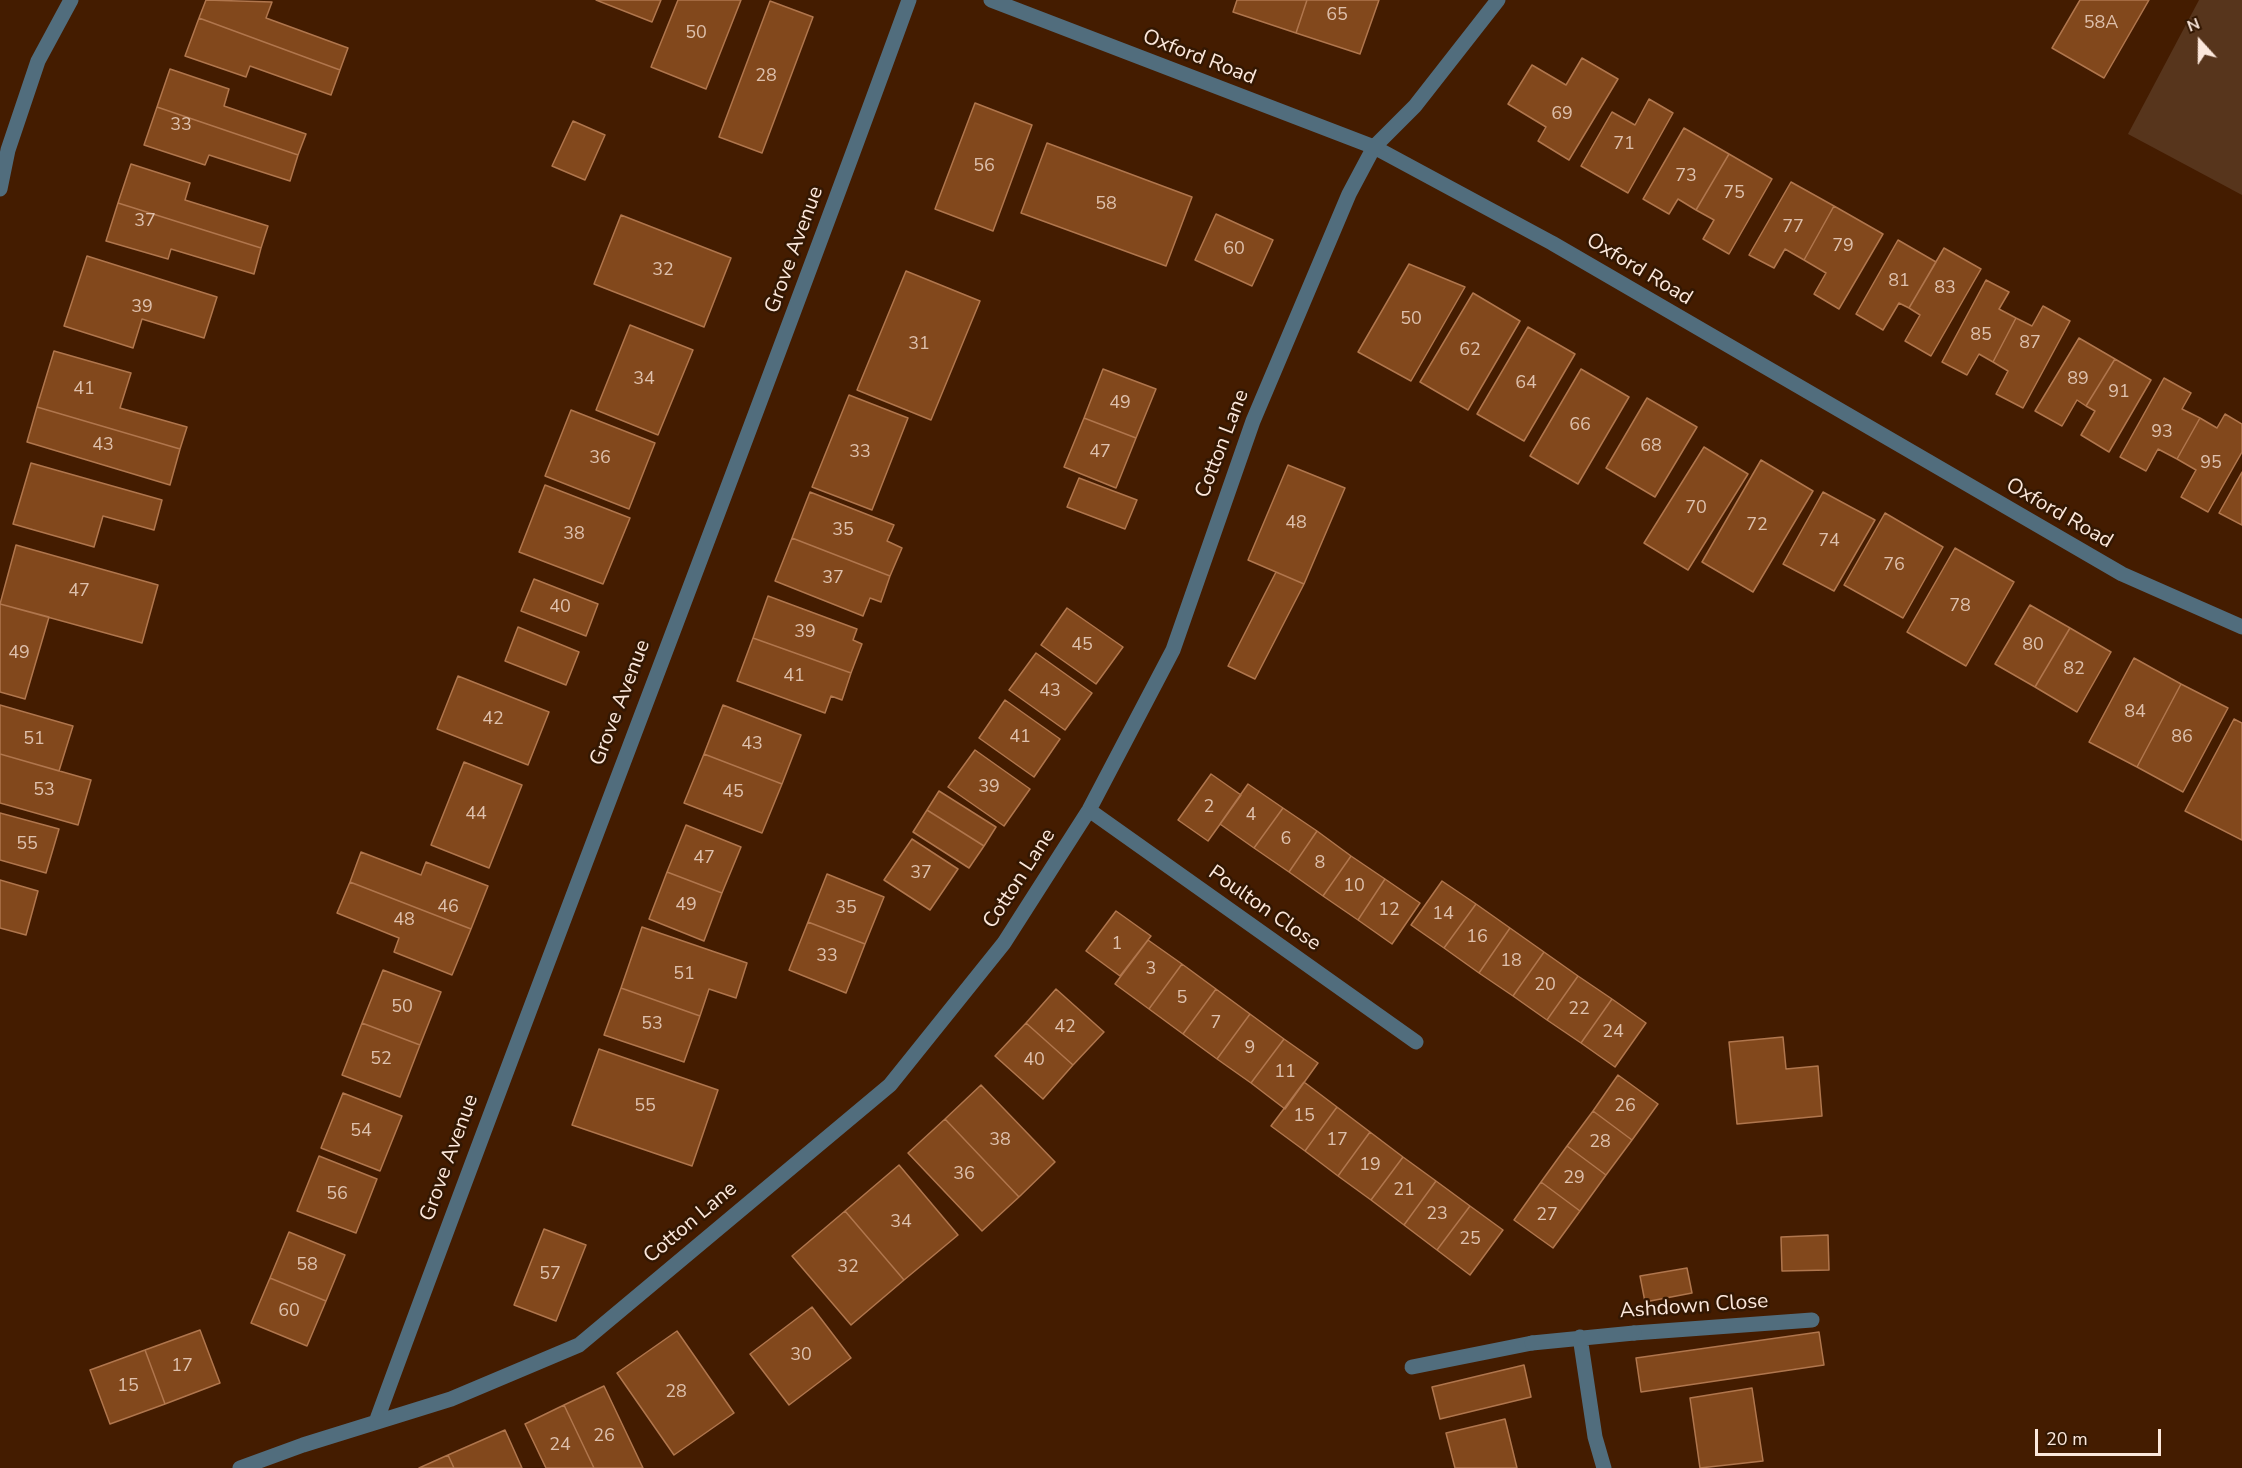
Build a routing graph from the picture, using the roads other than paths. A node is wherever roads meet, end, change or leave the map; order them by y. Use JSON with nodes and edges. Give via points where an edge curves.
{"nodes":[{"id":1,"x":71,"y":0,"type":"edge"},
{"id":2,"x":909,"y":0,"type":"edge"},
{"id":3,"x":991,"y":0,"type":"edge"},
{"id":4,"x":1498,"y":0,"type":"edge"},
{"id":5,"x":1374,"y":147,"type":"junction"},
{"id":6,"x":0,"y":189,"type":"edge"},
{"id":7,"x":2242,"y":627,"type":"edge"},
{"id":8,"x":1089,"y":810,"type":"junction"},
{"id":9,"x":1416,"y":1042,"type":"dead end"},
{"id":10,"x":1812,"y":1320,"type":"dead end"},
{"id":11,"x":1580,"y":1337,"type":"junction"},
{"id":12,"x":1412,"y":1366,"type":"dead end"},
{"id":13,"x":376,"y":1422,"type":"junction"},
{"id":14,"x":240,"y":1468,"type":"edge"},
{"id":15,"x":1604,"y":1468,"type":"edge"}],
"edges":[{"from":1,"to":6,"type":"street","via":[[38,61],[8,150]]},
{"from":2,"to":13,"type":"street","name":"Grove Avenue"},
{"from":3,"to":5,"type":"street","name":"Oxford Road"},
{"from":4,"to":5,"type":"street","name":"Cotton Lane","via":[[1415,106]]},
{"from":5,"to":7,"type":"street","name":"Oxford Road","via":[[1552,243],[2122,574]]},
{"from":5,"to":8,"type":"street","name":"Cotton Lane","via":[[1315,270],[1253,421],[1173,650]]},
{"from":8,"to":9,"type":"street","name":"Poulton Close"},
{"from":8,"to":13,"type":"street","name":"Cotton Lane","via":[[1004,943],[890,1085],[579,1345],[451,1399]]},
{"from":10,"to":11,"type":"street","name":"Ashdown Close"},
{"from":11,"to":12,"type":"street","name":"Ashdown Close"},
{"from":11,"to":15,"type":"street","via":[[1595,1437]]},
{"from":13,"to":14,"type":"street","name":"Cotton Lane"}]}
